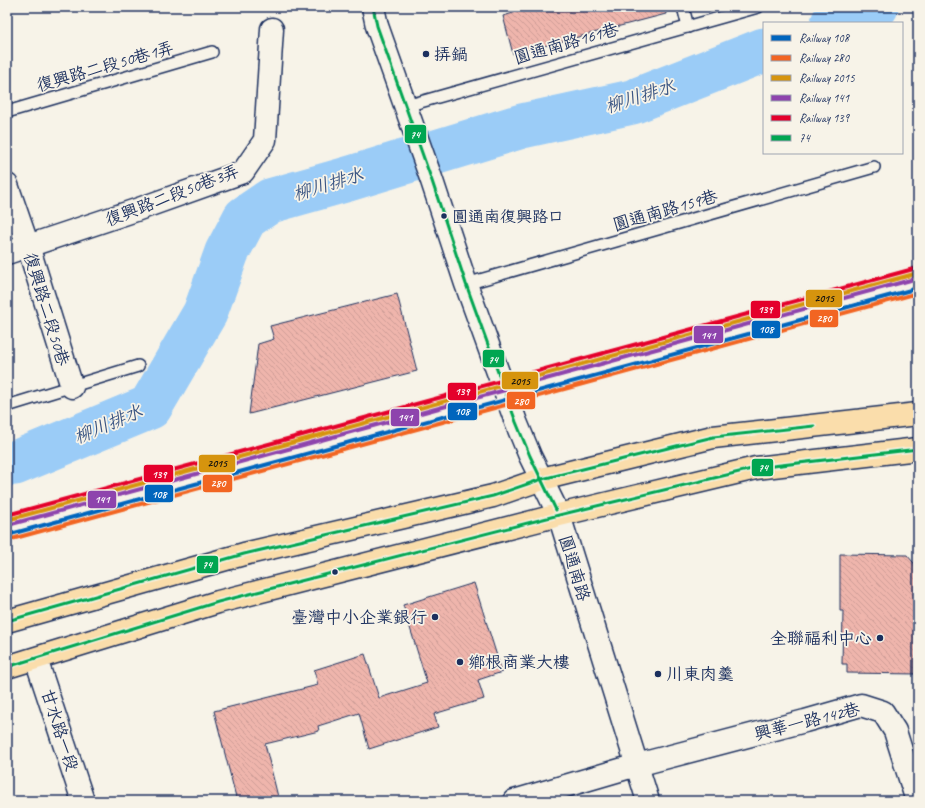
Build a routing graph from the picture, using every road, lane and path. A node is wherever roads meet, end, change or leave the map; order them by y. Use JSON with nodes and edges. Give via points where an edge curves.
{"nodes":[{"id":1,"x":373,"y":7,"type":"edge"},
{"id":2,"x":683,"y":7,"type":"edge"},
{"id":3,"x":758,"y":7,"type":"edge"},
{"id":4,"x":688,"y":27,"type":"junction"},
{"id":5,"x":272,"y":29,"type":"dead end"},
{"id":6,"x":212,"y":52,"type":"dead end"},
{"id":7,"x":7,"y":112,"type":"edge"},
{"id":8,"x":408,"y":114,"type":"junction"},
{"id":9,"x":874,"y":167,"type":"dead end"},
{"id":10,"x":7,"y":185,"type":"edge"},
{"id":11,"x":28,"y":246,"type":"junction"},
{"id":12,"x":7,"y":253,"type":"edge"},
{"id":13,"x":466,"y":284,"type":"junction"},
{"id":14,"x":138,"y":366,"type":"dead end"},
{"id":15,"x":72,"y":387,"type":"junction"},
{"id":16,"x":7,"y":406,"type":"edge"},
{"id":17,"x":918,"y":414,"type":"edge"},
{"id":18,"x":918,"y":448,"type":"edge"},
{"id":19,"x":542,"y":479,"type":"junction"},
{"id":20,"x":559,"y":515,"type":"junction"},
{"id":21,"x":7,"y":621,"type":"edge"},
{"id":22,"x":36,"y":659,"type":"junction"},
{"id":23,"x":7,"y":666,"type":"edge"},
{"id":24,"x":637,"y":765,"type":"junction"},
{"id":25,"x":538,"y":798,"type":"edge"},
{"id":26,"x":83,"y":801,"type":"edge"},
{"id":27,"x":514,"y":801,"type":"edge"},
{"id":28,"x":648,"y":801,"type":"edge"},
{"id":29,"x":917,"y":801,"type":"edge"}],
"edges":[{"from":1,"to":8,"type":"street","via":[[377,26]]},
{"from":2,"to":4,"type":"lane"},
{"from":3,"to":4,"type":"lane","name":"圓通南路161巷"},
{"from":4,"to":8,"type":"lane","name":"圓通南路161巷"},
{"from":5,"to":11,"type":"street","name":"復興路二段50巷3弄","via":[[266,140],[243,172]]},
{"from":6,"to":7,"type":"lane","name":"復興路二段50巷1弄"},
{"from":8,"to":13,"type":"street","name":"圓通南路"},
{"from":9,"to":13,"type":"lane","name":"圓通南路159巷"},
{"from":10,"to":11,"type":"street","name":"復興路二段50巷"},
{"from":11,"to":12,"type":"street","name":"復興路二段50巷3弄"},
{"from":11,"to":15,"type":"street","name":"復興路二段50巷"},
{"from":13,"to":19,"type":"street","name":"圓通南路","via":[[516,422]]},
{"from":14,"to":15,"type":"lane"},
{"from":15,"to":16,"type":"lane"},
{"from":17,"to":19,"type":"main road","via":[[713,437]]},
{"from":18,"to":20,"type":"main road","via":[[756,468]]},
{"from":19,"to":20,"type":"street","name":"圓通南路"},
{"from":19,"to":21,"type":"main road","via":[[494,496],[244,554]]},
{"from":20,"to":22,"type":"main road","via":[[218,602]]},
{"from":20,"to":24,"type":"street","name":"圓通南路"},
{"from":22,"to":23,"type":"main road"},
{"from":22,"to":26,"type":"street","name":"甘水路一段"},
{"from":24,"to":25,"type":"street","name":"興華一路142巷"},
{"from":24,"to":28,"type":"street","name":"圓通南路"},
{"from":24,"to":29,"type":"street","name":"興華一路142巷","via":[[860,705],[883,712],[895,731]]},
{"from":25,"to":27,"type":"street","name":"興華一路142巷"}]}
